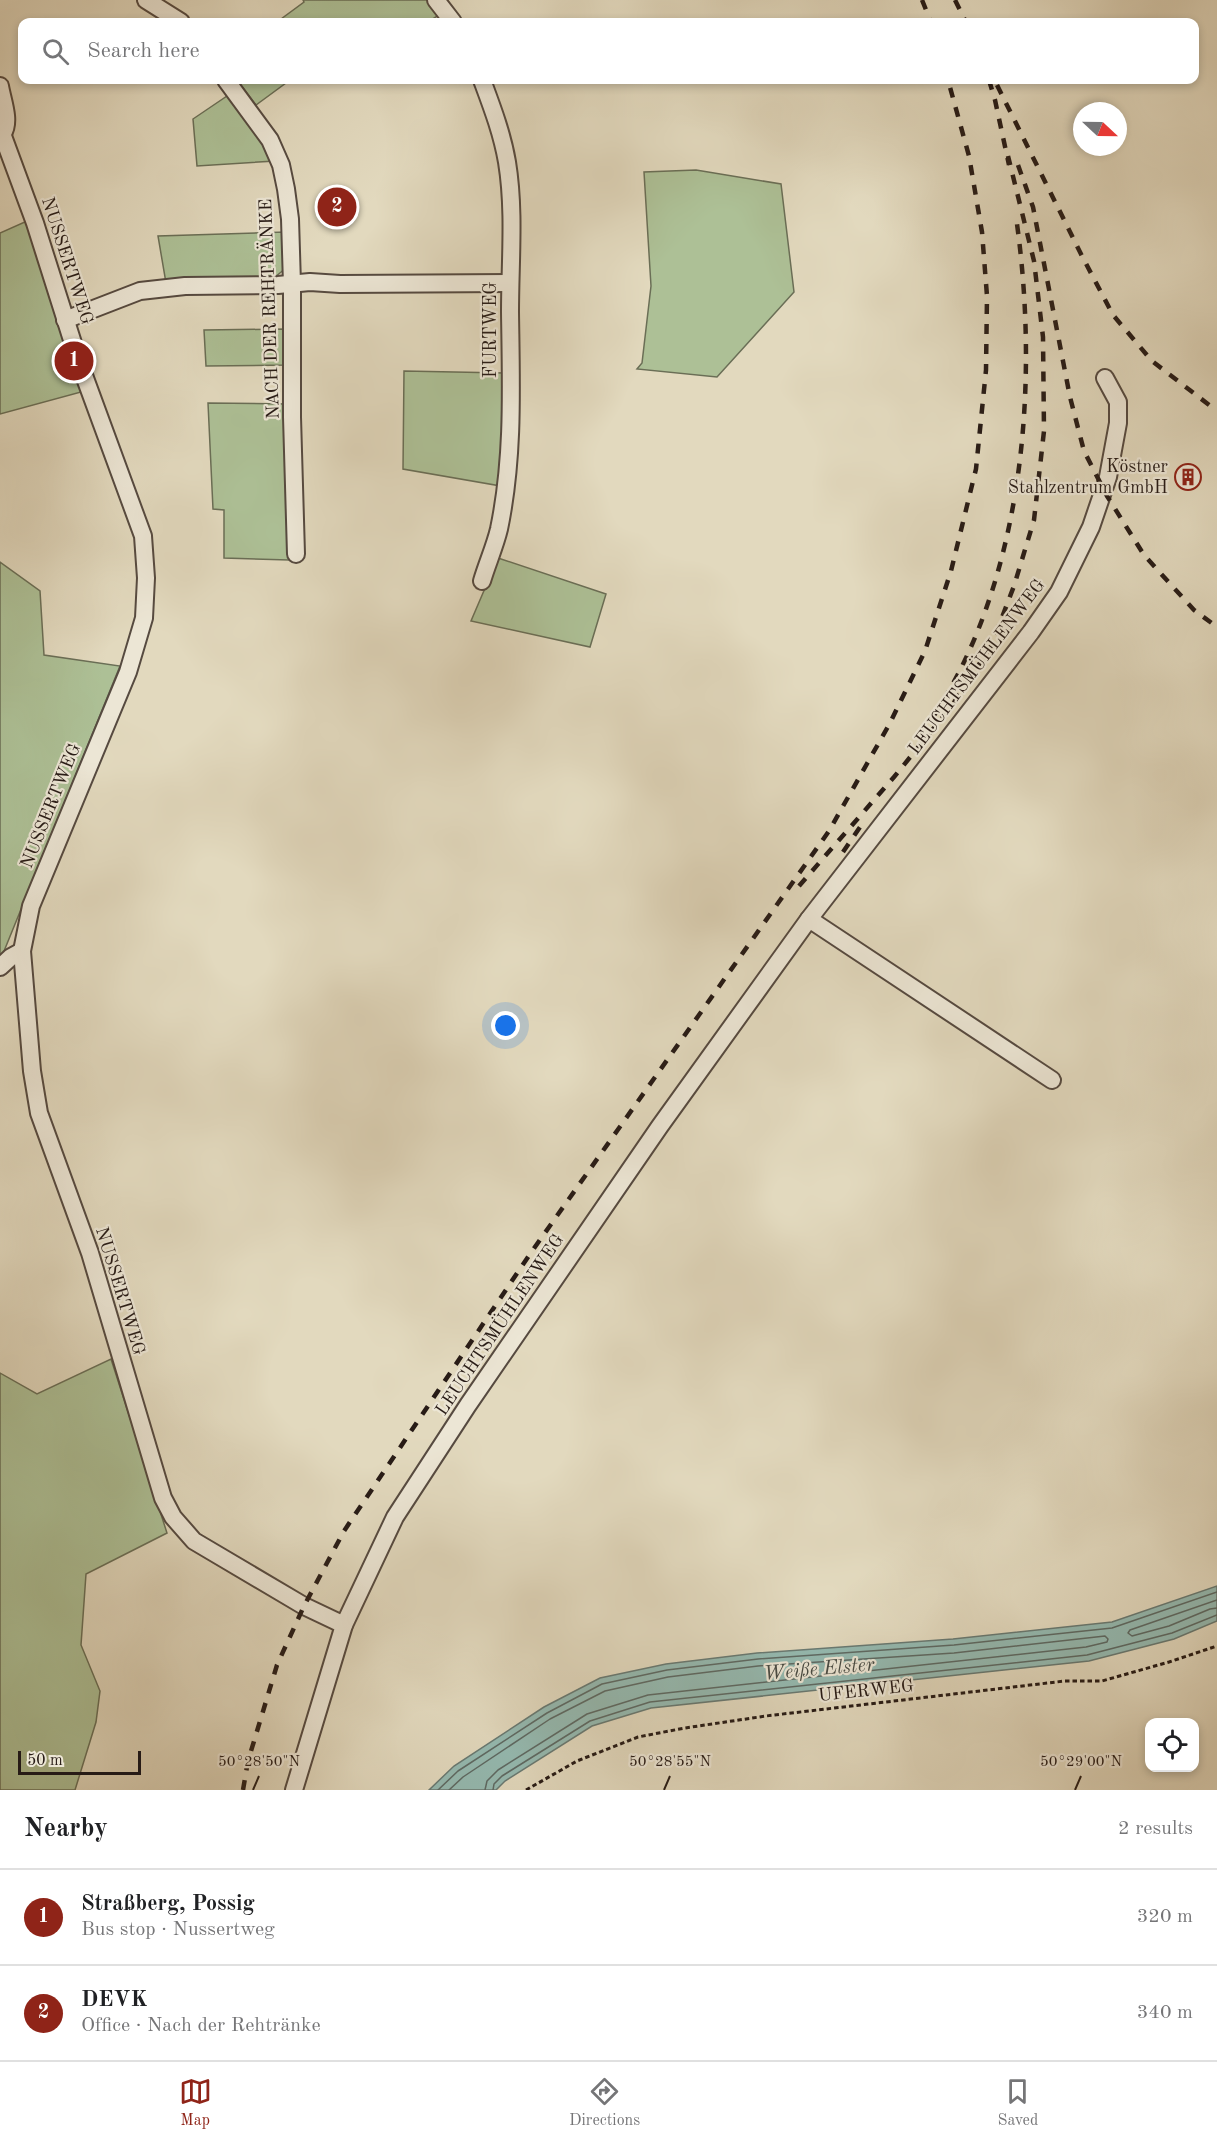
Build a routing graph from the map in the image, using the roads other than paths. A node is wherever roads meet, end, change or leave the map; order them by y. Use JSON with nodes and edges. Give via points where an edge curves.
{"nodes":[{"id":1,"x":146,"y":0,"type":"edge"},
{"id":2,"x":436,"y":0,"type":"edge"},
{"id":3,"x":175,"y":18,"type":"edge"},
{"id":4,"x":450,"y":18,"type":"edge"},
{"id":5,"x":229,"y":84,"type":"edge"},
{"id":6,"x":483,"y":84,"type":"edge"},
{"id":7,"x":0,"y":86,"type":"edge"},
{"id":8,"x":1,"y":130,"type":"edge"},
{"id":9,"x":510,"y":283,"type":"junction"},
{"id":10,"x":292,"y":284,"type":"junction"},
{"id":11,"x":65,"y":320,"type":"junction"},
{"id":12,"x":1105,"y":378,"type":"dead end"},
{"id":13,"x":296,"y":554,"type":"dead end"},
{"id":14,"x":482,"y":581,"type":"dead end"},
{"id":15,"x":809,"y":919,"type":"junction"},
{"id":16,"x":22,"y":951,"type":"junction"},
{"id":17,"x":0,"y":967,"type":"edge"},
{"id":18,"x":1052,"y":1080,"type":"dead end"},
{"id":19,"x":344,"y":1625,"type":"junction"},
{"id":20,"x":294,"y":1790,"type":"edge"}],
"edges":[{"from":1,"to":3,"type":"street"},
{"from":2,"to":4,"type":"street"},
{"from":5,"to":10,"type":"street","name":"NACH DER REHTRÄNKE","via":[[270,141],[281,165],[290,219]]},
{"from":6,"to":9,"type":"street","name":"FURTWEG","via":[[507,163]]},
{"from":7,"to":8,"type":"street","name":"NUSSERTWEG","via":[[6,122],[6,129]]},
{"from":8,"to":11,"type":"street","name":"NUSSERTWEG"},
{"from":9,"to":10,"type":"street"},
{"from":9,"to":14,"type":"street","name":"FURTWEG","via":[[511,429],[506,486],[498,531]]},
{"from":10,"to":11,"type":"street","via":[[140,291]]},
{"from":10,"to":13,"type":"street","name":"NACH DER REHTRÄNKE"},
{"from":11,"to":16,"type":"street","name":"NUSSERTWEG","via":[[142,536],[144,618],[128,672],[31,906]]},
{"from":12,"to":15,"type":"street","name":"LEUCHTSMÜHLENWEG","via":[[1118,402],[1108,477],[1091,527],[1059,592]]},
{"from":15,"to":18,"type":"street"},
{"from":15,"to":19,"type":"street","name":"LEUCHTSMÜHLENWEG","via":[[660,1126],[468,1405],[395,1517]]},
{"from":16,"to":17,"type":"street"},
{"from":16,"to":19,"type":"street","name":"NUSSERTWEG","via":[[39,1113],[90,1252],[163,1498],[172,1516],[194,1541]]},
{"from":19,"to":20,"type":"street","name":"LEUCHTSMÜHLENWEG"}]}
